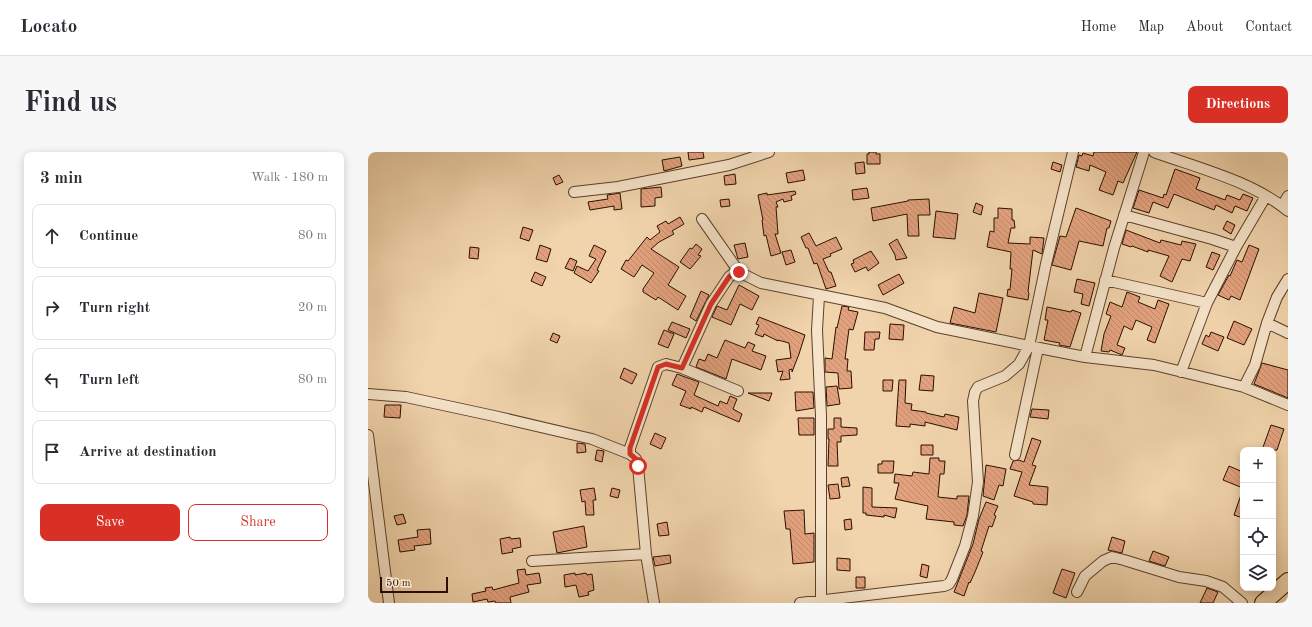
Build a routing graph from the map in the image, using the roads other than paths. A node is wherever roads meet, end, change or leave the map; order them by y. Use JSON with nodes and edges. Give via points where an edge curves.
{"nodes":[{"id":1,"x":770,"y":152,"type":"edge"},
{"id":2,"x":1073,"y":152,"type":"edge"},
{"id":3,"x":1144,"y":152,"type":"edge"},
{"id":4,"x":1154,"y":152,"type":"edge"},
{"id":5,"x":574,"y":192,"type":"dead end"},
{"id":6,"x":1266,"y":196,"type":"junction"},
{"id":7,"x":1288,"y":196,"type":"edge"},
{"id":8,"x":1285,"y":209,"type":"edge"},
{"id":9,"x":1124,"y":215,"type":"junction"},
{"id":10,"x":702,"y":219,"type":"dead end"},
{"id":11,"x":1236,"y":247,"type":"junction"},
{"id":12,"x":739,"y":272,"type":"junction"},
{"id":13,"x":1288,"y":279,"type":"edge"},
{"id":14,"x":1105,"y":280,"type":"junction"},
{"id":15,"x":819,"y":296,"type":"junction"},
{"id":16,"x":1207,"y":303,"type":"junction"},
{"id":17,"x":1267,"y":323,"type":"junction"},
{"id":18,"x":1288,"y":333,"type":"edge"},
{"id":19,"x":1033,"y":347,"type":"junction"},
{"id":20,"x":1085,"y":357,"type":"junction"},
{"id":21,"x":682,"y":368,"type":"junction"},
{"id":22,"x":1181,"y":372,"type":"junction"},
{"id":23,"x":1244,"y":387,"type":"junction"},
{"id":24,"x":738,"y":391,"type":"dead end"},
{"id":25,"x":368,"y":394,"type":"edge"},
{"id":26,"x":1288,"y":405,"type":"edge"},
{"id":27,"x":368,"y":435,"type":"edge"},
{"id":28,"x":630,"y":454,"type":"junction"},
{"id":29,"x":1015,"y":454,"type":"dead end"},
{"id":30,"x":646,"y":554,"type":"junction"},
{"id":31,"x":532,"y":561,"type":"dead end"},
{"id":32,"x":1288,"y":582,"type":"edge"},
{"id":33,"x":1077,"y":592,"type":"dead end"},
{"id":34,"x":828,"y":601,"type":"edge"},
{"id":35,"x":389,"y":603,"type":"edge"},
{"id":36,"x":654,"y":603,"type":"edge"},
{"id":37,"x":800,"y":603,"type":"edge"},
{"id":38,"x":1242,"y":603,"type":"edge"},
{"id":39,"x":1263,"y":603,"type":"edge"}],
"edges":[{"from":1,"to":5,"type":"street","via":[[722,166],[618,187]]},
{"from":2,"to":19,"type":"street","via":[[1046,264]]},
{"from":3,"to":9,"type":"street"},
{"from":4,"to":6,"type":"street","via":[[1238,182]]},
{"from":6,"to":8,"type":"street"},
{"from":6,"to":11,"type":"street"},
{"from":7,"to":8,"type":"street"},
{"from":9,"to":11,"type":"street"},
{"from":9,"to":14,"type":"street"},
{"from":10,"to":12,"type":"street"},
{"from":11,"to":16,"type":"street"},
{"from":12,"to":15,"type":"street","via":[[760,284]]},
{"from":12,"to":21,"type":"street","via":[[729,277],[711,304]]},
{"from":13,"to":17,"type":"street","via":[[1277,297]]},
{"from":14,"to":16,"type":"street"},
{"from":14,"to":20,"type":"street"},
{"from":15,"to":19,"type":"street","via":[[885,308],[937,327]]},
{"from":15,"to":34,"type":"street","via":[[818,330]]},
{"from":16,"to":22,"type":"street"},
{"from":17,"to":18,"type":"street"},
{"from":17,"to":23,"type":"street","via":[[1255,364]]},
{"from":19,"to":20,"type":"street"},
{"from":19,"to":29,"type":"street"},
{"from":19,"to":34,"type":"street","via":[[1019,364],[1004,376],[978,387],[975,392],[973,401],[978,482],[965,546],[949,584]]},
{"from":20,"to":22,"type":"street","via":[[1154,365]]},
{"from":21,"to":24,"type":"street"},
{"from":21,"to":28,"type":"street","via":[[666,364],[658,367]]},
{"from":22,"to":23,"type":"street"},
{"from":23,"to":26,"type":"street"},
{"from":25,"to":28,"type":"street","via":[[406,396],[494,416],[592,439]]},
{"from":27,"to":35,"type":"street"},
{"from":28,"to":30,"type":"street","via":[[636,459],[638,466]]},
{"from":30,"to":31,"type":"street"},
{"from":30,"to":36,"type":"street"},
{"from":32,"to":39,"type":"main road"},
{"from":33,"to":38,"type":"street","via":[[1085,576],[1102,561],[1112,557],[1179,577],[1212,583],[1223,587]]},
{"from":34,"to":37,"type":"street"}]}
